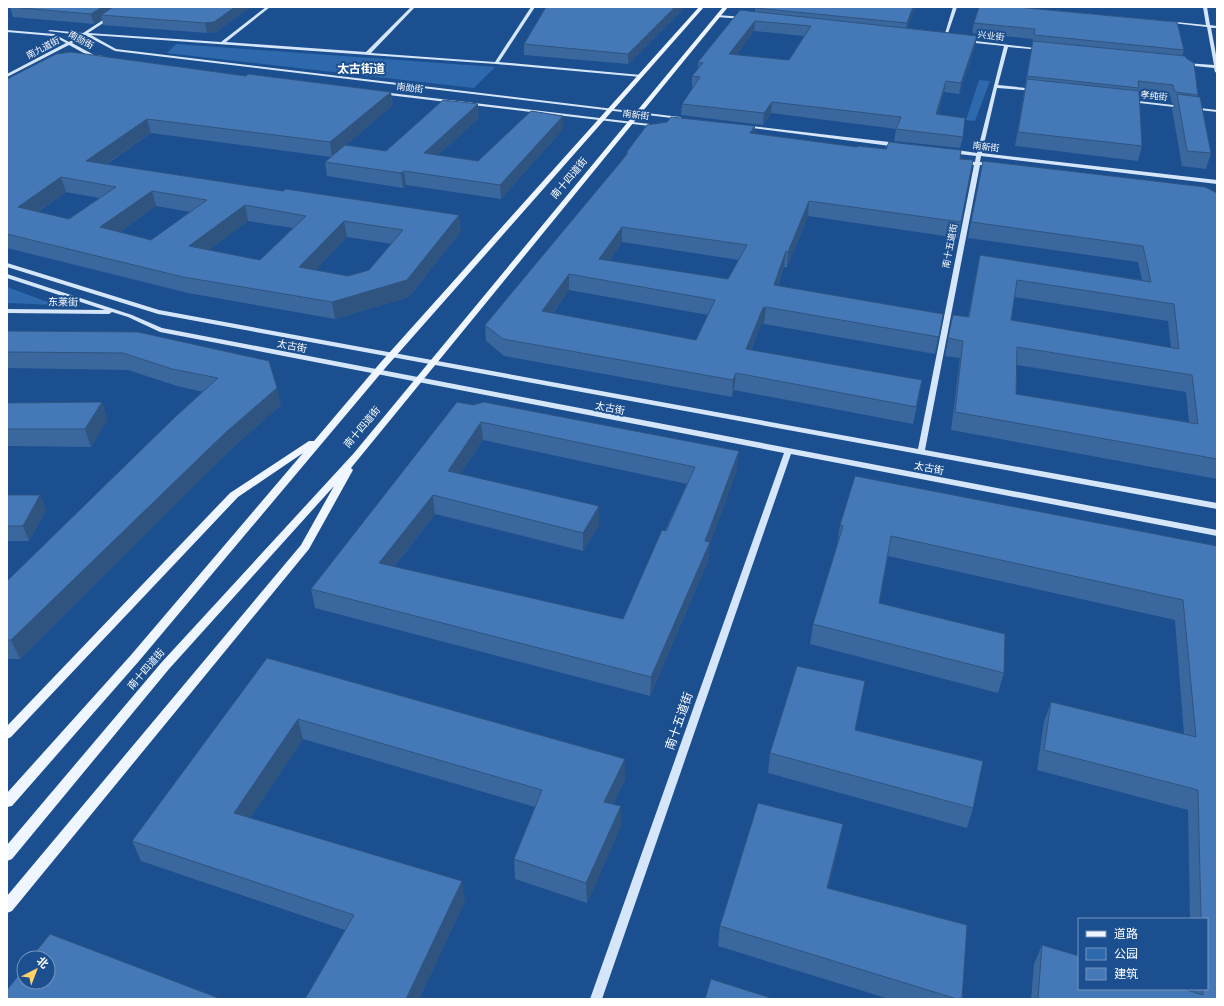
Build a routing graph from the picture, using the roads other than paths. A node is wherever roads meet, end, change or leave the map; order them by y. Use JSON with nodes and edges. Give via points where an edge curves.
{"nodes":[{"id":1,"x":126,"y":7,"type":"edge"},
{"id":2,"x":268,"y":7,"type":"edge"},
{"id":3,"x":413,"y":7,"type":"edge"},
{"id":4,"x":533,"y":7,"type":"edge"},
{"id":5,"x":702,"y":7,"type":"edge"},
{"id":6,"x":726,"y":7,"type":"edge"},
{"id":7,"x":955,"y":7,"type":"edge"},
{"id":8,"x":1205,"y":7,"type":"edge"},
{"id":9,"x":717,"y":16,"type":"junction"},
{"id":10,"x":748,"y":19,"type":"edge"},
{"id":11,"x":1160,"y":22,"type":"edge"},
{"id":12,"x":1208,"y":26,"type":"junction"},
{"id":13,"x":7,"y":27,"type":"edge"},
{"id":14,"x":1217,"y":27,"type":"edge"},
{"id":15,"x":7,"y":31,"type":"edge"},
{"id":16,"x":85,"y":34,"type":"junction"},
{"id":17,"x":937,"y":38,"type":"edge"},
{"id":18,"x":944,"y":39,"type":"junction"},
{"id":19,"x":952,"y":40,"type":"edge"},
{"id":20,"x":960,"y":41,"type":"edge"},
{"id":21,"x":70,"y":43,"type":"junction"},
{"id":22,"x":221,"y":44,"type":"junction"},
{"id":23,"x":1006,"y":45,"type":"junction"},
{"id":24,"x":1045,"y":49,"type":"edge"},
{"id":25,"x":367,"y":54,"type":"junction"},
{"id":26,"x":109,"y":58,"type":"edge"},
{"id":27,"x":496,"y":63,"type":"junction"},
{"id":28,"x":1177,"y":63,"type":"edge"},
{"id":29,"x":1216,"y":67,"type":"edge"},
{"id":30,"x":1217,"y":72,"type":"edge"},
{"id":31,"x":7,"y":76,"type":"edge"},
{"id":32,"x":641,"y":76,"type":"junction"},
{"id":33,"x":995,"y":86,"type":"junction"},
{"id":34,"x":1042,"y":91,"type":"edge"},
{"id":35,"x":376,"y":92,"type":"edge"},
{"id":36,"x":1122,"y":100,"type":"edge"},
{"id":37,"x":610,"y":110,"type":"junction"},
{"id":38,"x":1217,"y":111,"type":"edge"},
{"id":39,"x":639,"y":113,"type":"junction"},
{"id":40,"x":602,"y":119,"type":"junction"},
{"id":41,"x":686,"y":119,"type":"edge"},
{"id":42,"x":631,"y":123,"type":"junction"},
{"id":43,"x":663,"y":126,"type":"edge"},
{"id":44,"x":742,"y":126,"type":"edge"},
{"id":45,"x":908,"y":146,"type":"edge"},
{"id":46,"x":948,"y":151,"type":"edge"},
{"id":47,"x":979,"y":155,"type":"junction"},
{"id":48,"x":954,"y":161,"type":"edge"},
{"id":49,"x":977,"y":164,"type":"junction"},
{"id":50,"x":1001,"y":166,"type":"edge"},
{"id":51,"x":1217,"y":182,"type":"edge"},
{"id":52,"x":7,"y":265,"type":"edge"},
{"id":53,"x":7,"y":276,"type":"edge"},
{"id":54,"x":7,"y":311,"type":"edge"},
{"id":55,"x":118,"y":312,"type":"junction"},
{"id":56,"x":393,"y":355,"type":"junction"},
{"id":57,"x":433,"y":362,"type":"junction"},
{"id":58,"x":377,"y":373,"type":"junction"},
{"id":59,"x":418,"y":381,"type":"junction"},
{"id":60,"x":322,"y":436,"type":"junction"},
{"id":61,"x":788,"y":451,"type":"junction"},
{"id":62,"x":921,"y":452,"type":"junction"},
{"id":63,"x":356,"y":454,"type":"junction"},
{"id":64,"x":1217,"y":506,"type":"edge"},
{"id":65,"x":1217,"y":533,"type":"edge"},
{"id":66,"x":7,"y":734,"type":"edge"},
{"id":67,"x":7,"y":802,"type":"edge"},
{"id":68,"x":7,"y":855,"type":"edge"},
{"id":69,"x":7,"y":908,"type":"edge"},
{"id":70,"x":596,"y":999,"type":"edge"}],
"edges":[{"from":1,"to":16,"type":"main road","name":"南九道街"},
{"from":2,"to":22,"type":"main road"},
{"from":3,"to":25,"type":"main road"},
{"from":4,"to":27,"type":"main road"},
{"from":5,"to":32,"type":"main road"},
{"from":6,"to":9,"type":"main road","name":"南十四道街"},
{"from":7,"to":18,"type":"main road"},
{"from":8,"to":12,"type":"main road"},
{"from":9,"to":10,"type":"main road"},
{"from":9,"to":39,"type":"main road","name":"南十四道街"},
{"from":11,"to":12,"type":"main road"},
{"from":12,"to":14,"type":"main road"},
{"from":12,"to":29,"type":"main road"},
{"from":13,"to":16,"type":"main road","name":"南勋街"},
{"from":15,"to":21,"type":"main road","name":"南勋街","via":[[54,35]]},
{"from":16,"to":21,"type":"main road","name":"南九道街"},
{"from":16,"to":22,"type":"main road","name":"南勋街"},
{"from":16,"to":37,"type":"main road","name":"南勋街","via":[[115,50]]},
{"from":17,"to":18,"type":"main road"},
{"from":18,"to":19,"type":"main road"},
{"from":20,"to":23,"type":"main road","name":"兴业街"},
{"from":21,"to":26,"type":"main road","name":"南勋街","via":[[93,56]]},
{"from":21,"to":31,"type":"main road","name":"南九道街"},
{"from":22,"to":25,"type":"main road","name":"南勋街"},
{"from":23,"to":24,"type":"main road","name":"兴业街"},
{"from":23,"to":33,"type":"main road","name":"南十五道街"},
{"from":25,"to":27,"type":"main road","name":"南勋街"},
{"from":27,"to":32,"type":"main road","name":"南勋街"},
{"from":28,"to":29,"type":"main road"},
{"from":29,"to":30,"type":"main road"},
{"from":32,"to":37,"type":"main road"},
{"from":33,"to":34,"type":"main road"},
{"from":33,"to":47,"type":"main road","name":"南十五道街"},
{"from":35,"to":40,"type":"main road","name":"南勋街"},
{"from":36,"to":38,"type":"main road","name":"孝纯街"},
{"from":37,"to":39,"type":"main road","name":"南新街"},
{"from":37,"to":40,"type":"main road"},
{"from":39,"to":41,"type":"main road","name":"南新街"},
{"from":39,"to":42,"type":"main road","name":"南十四道街"},
{"from":40,"to":42,"type":"main road","name":"南新街"},
{"from":40,"to":56,"type":"main road"},
{"from":42,"to":43,"type":"main road","name":"南新街"},
{"from":42,"to":57,"type":"main road","name":"南十四道街"},
{"from":44,"to":45,"type":"main road"},
{"from":46,"to":47,"type":"main road","name":"南新街"},
{"from":47,"to":49,"type":"main road","name":"南十五道街"},
{"from":47,"to":51,"type":"main road","name":"南新街"},
{"from":48,"to":49,"type":"main road","name":"南新街"},
{"from":49,"to":50,"type":"main road","name":"南新街"},
{"from":49,"to":62,"type":"main road","name":"南十五道街"},
{"from":52,"to":56,"type":"main road","name":"太古街","via":[[158,312]]},
{"from":53,"to":55,"type":"main road","name":"太古街"},
{"from":54,"to":55,"type":"main road","name":"东莱街"},
{"from":55,"to":58,"type":"main road","name":"太古街","via":[[160,330]]},
{"from":56,"to":57,"type":"main road","name":"太古街"},
{"from":56,"to":58,"type":"main road"},
{"from":57,"to":59,"type":"main road","name":"南十四道街"},
{"from":57,"to":62,"type":"main road","name":"太古街"},
{"from":58,"to":59,"type":"main road","name":"太古街"},
{"from":58,"to":60,"type":"main road"},
{"from":59,"to":61,"type":"main road","name":"太古街"},
{"from":59,"to":63,"type":"main road","name":"南十四道街"},
{"from":60,"to":66,"type":"main road","via":[[234,494]]},
{"from":60,"to":67,"type":"main road","via":[[135,658]]},
{"from":61,"to":65,"type":"main road","name":"太古街"},
{"from":61,"to":70,"type":"main road","name":"南十五道街"},
{"from":62,"to":64,"type":"main road","name":"太古街"},
{"from":63,"to":68,"type":"main road","name":"南十四道街","via":[[165,666]]},
{"from":63,"to":69,"type":"main road","via":[[305,547]]}]}
